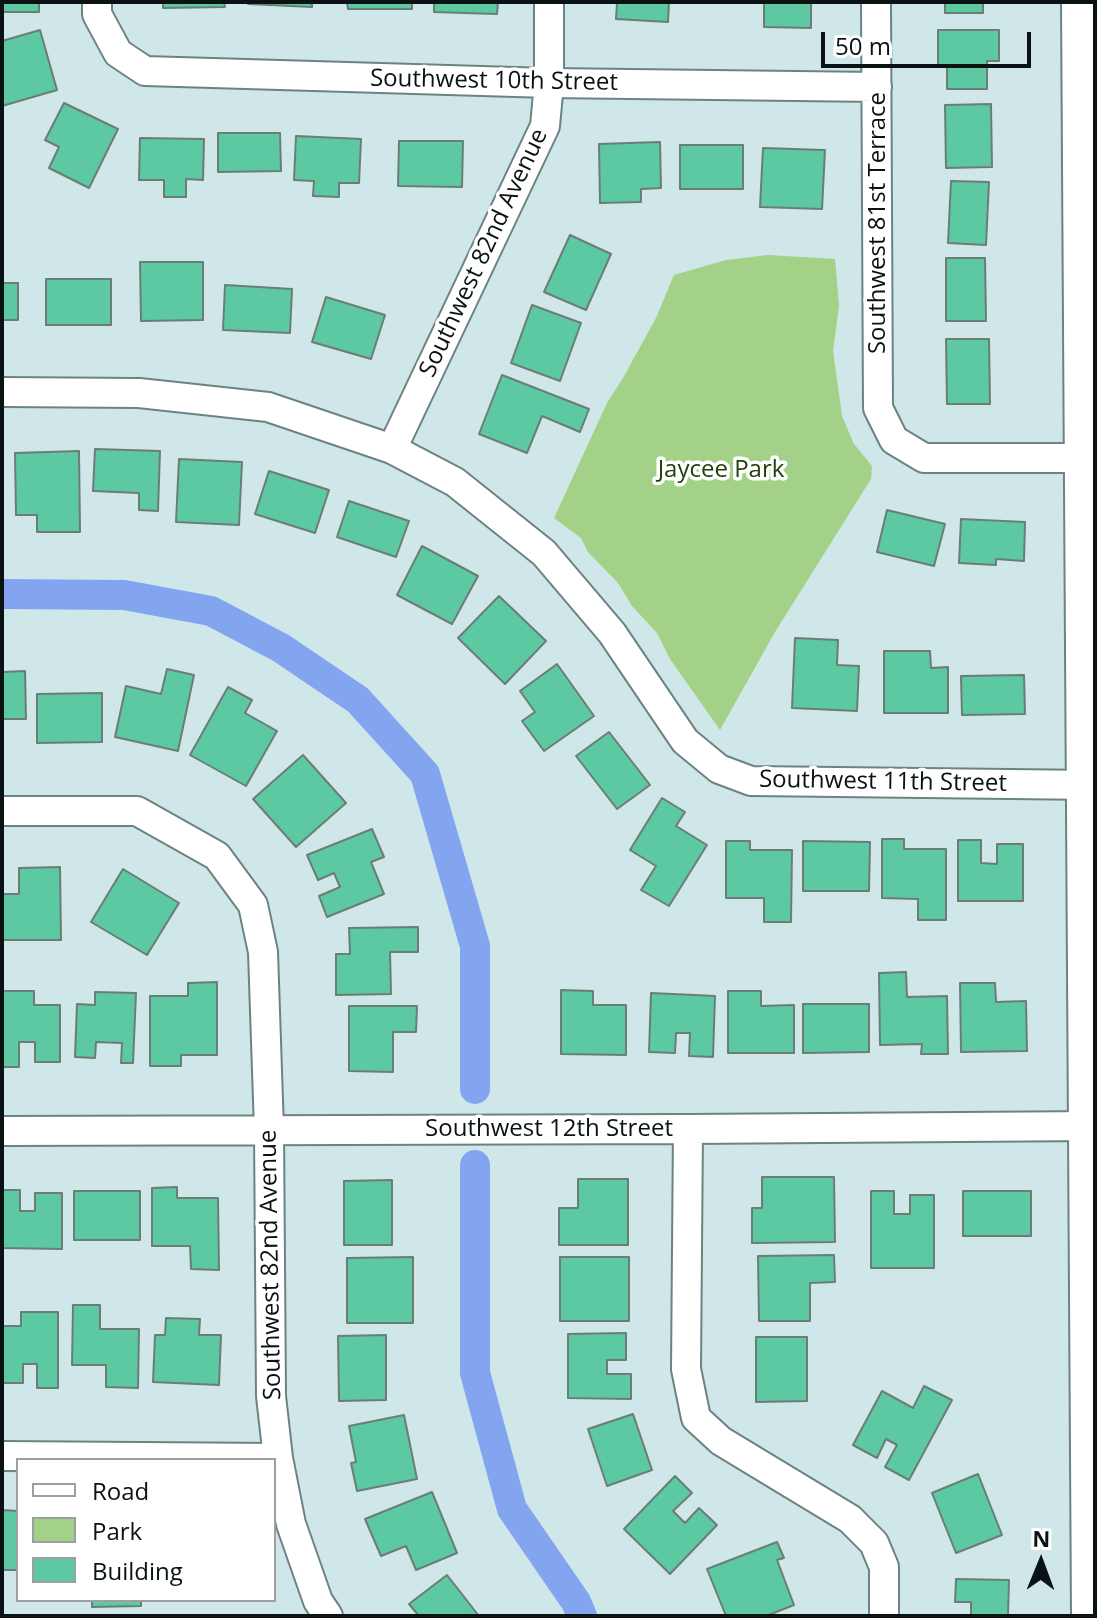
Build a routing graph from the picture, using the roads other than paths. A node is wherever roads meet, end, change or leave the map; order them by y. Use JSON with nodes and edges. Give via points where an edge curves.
{"nodes":[{"id":1,"x":97,"y":2,"type":"edge"},
{"id":2,"x":549,"y":2,"type":"edge"},
{"id":3,"x":876,"y":2,"type":"edge"},
{"id":4,"x":1079,"y":2,"type":"edge"},
{"id":5,"x":549,"y":83,"type":"junction"},
{"id":6,"x":877,"y":87,"type":"junction"},
{"id":7,"x":2,"y":392,"type":"edge"},
{"id":8,"x":392,"y":449,"type":"junction"},
{"id":9,"x":1088,"y":458,"type":"edge"},
{"id":10,"x":1090,"y":785,"type":"edge"},
{"id":11,"x":2,"y":811,"type":"edge"},
{"id":12,"x":1091,"y":1126,"type":"edge"},
{"id":13,"x":688,"y":1129,"type":"junction"},
{"id":14,"x":269,"y":1130,"type":"junction"},
{"id":15,"x":2,"y":1131,"type":"edge"},
{"id":16,"x":2,"y":1456,"type":"edge"},
{"id":17,"x":278,"y":1458,"type":"junction"},
{"id":18,"x":328,"y":1616,"type":"edge"},
{"id":19,"x":884,"y":1616,"type":"edge"},
{"id":20,"x":1089,"y":1616,"type":"edge"}],
"edges":[{"from":1,"to":5,"type":"street","name":"Southwest 10th Street","via":[[97,14],[118,53],[145,71]]},
{"from":2,"to":5,"type":"street","name":"Southwest 82nd Avenue"},
{"from":3,"to":6,"type":"street","name":"Southwest 81st Terrace"},
{"from":4,"to":9,"type":"street"},
{"from":5,"to":6,"type":"street","name":"Southwest 10th Street"},
{"from":5,"to":8,"type":"street","name":"Southwest 82nd Avenue","via":[[545,126]]},
{"from":6,"to":9,"type":"street","name":"Southwest 81st Terrace","via":[[878,408],[894,440],[924,458]]},
{"from":7,"to":8,"type":"street","name":"Southwest 11th Street","via":[[139,393],[268,407]]},
{"from":8,"to":10,"type":"street","name":"Southwest 11th Street","via":[[455,482],[544,553],[612,633],[685,741],[719,769],[751,781]]},
{"from":9,"to":10,"type":"street"},
{"from":10,"to":12,"type":"street"},
{"from":11,"to":14,"type":"street","name":"Southwest 82nd Avenue","via":[[137,811],[217,856],[253,905],[263,952]]},
{"from":12,"to":13,"type":"street","name":"Southwest 12th Street"},
{"from":12,"to":20,"type":"street"},
{"from":13,"to":14,"type":"street","name":"Southwest 12th Street"},
{"from":13,"to":19,"type":"street","via":[[686,1369],[696,1418],[721,1441],[850,1519],[874,1543],[884,1567]]},
{"from":14,"to":15,"type":"street","name":"Southwest 12th Street"},
{"from":14,"to":17,"type":"street","name":"Southwest 82nd Avenue","via":[[271,1396]]},
{"from":16,"to":17,"type":"street"},
{"from":17,"to":18,"type":"street","name":"Southwest 82nd Avenue","via":[[291,1524]]}]}
